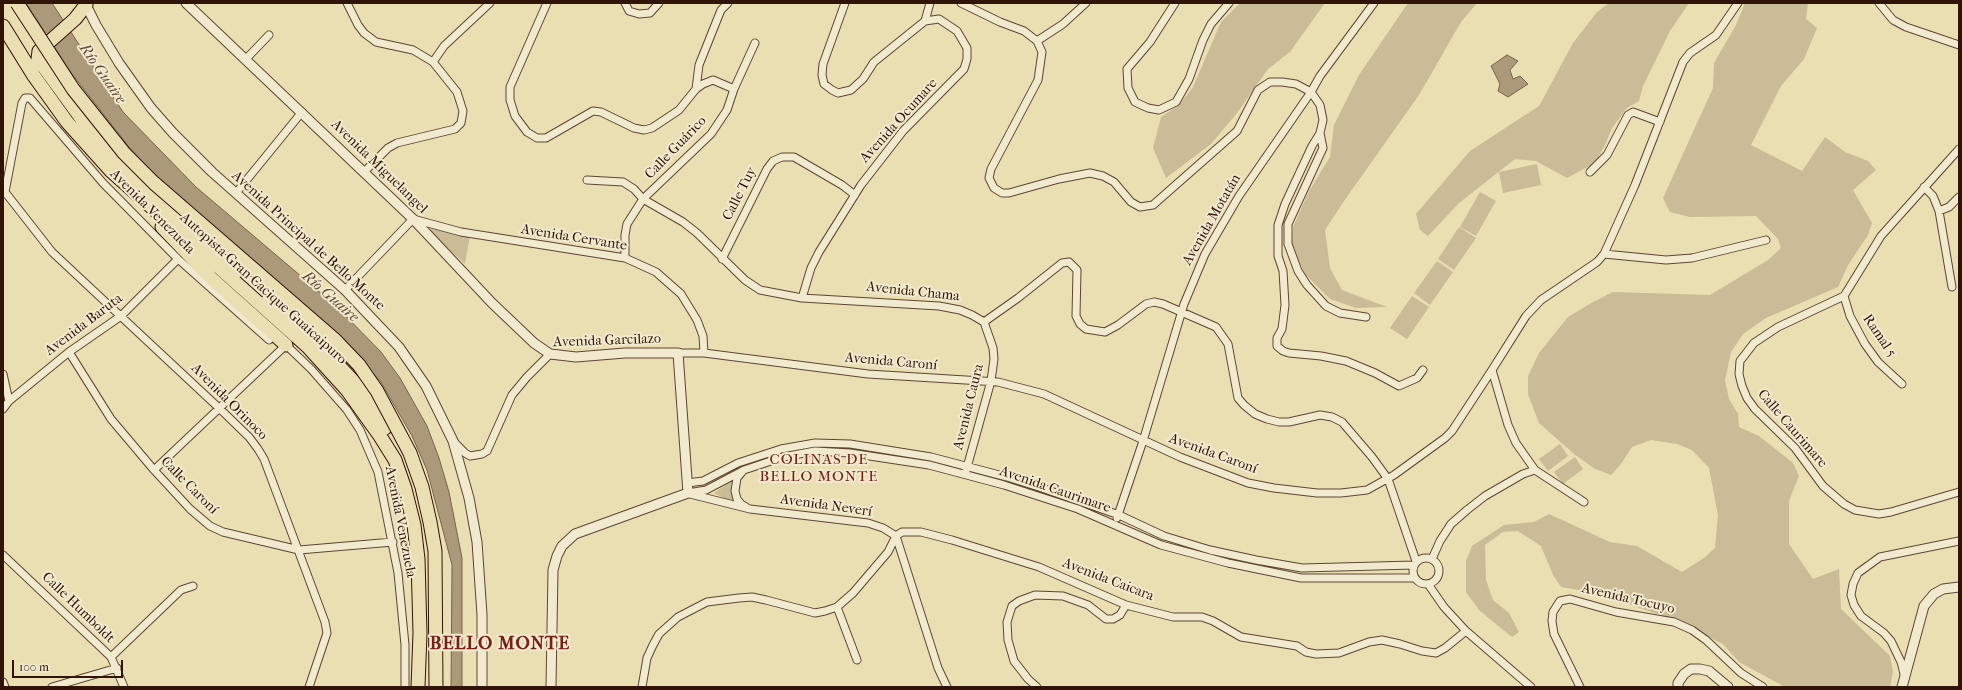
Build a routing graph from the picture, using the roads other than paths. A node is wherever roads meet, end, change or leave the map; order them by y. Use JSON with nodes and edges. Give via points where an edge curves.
{"nodes":[{"id":1,"x":17,"y":3,"type":"edge"},
{"id":2,"x":186,"y":3,"type":"edge"},
{"id":3,"x":347,"y":3,"type":"edge"},
{"id":4,"x":490,"y":3,"type":"edge"},
{"id":5,"x":546,"y":3,"type":"edge"},
{"id":6,"x":625,"y":3,"type":"edge"},
{"id":7,"x":660,"y":3,"type":"edge"},
{"id":8,"x":728,"y":3,"type":"edge"},
{"id":9,"x":845,"y":3,"type":"edge"},
{"id":10,"x":930,"y":3,"type":"edge"},
{"id":11,"x":961,"y":3,"type":"edge"},
{"id":12,"x":1086,"y":3,"type":"edge"},
{"id":13,"x":1175,"y":3,"type":"edge"},
{"id":14,"x":1229,"y":3,"type":"edge"},
{"id":15,"x":1374,"y":3,"type":"edge"},
{"id":16,"x":1738,"y":3,"type":"edge"},
{"id":17,"x":1879,"y":3,"type":"edge"},
{"id":18,"x":87,"y":4,"type":"edge"},
{"id":19,"x":925,"y":21,"type":"junction"},
{"id":20,"x":3,"y":26,"type":"edge"},
{"id":21,"x":269,"y":35,"type":"dead end"},
{"id":22,"x":1037,"y":41,"type":"junction"},
{"id":23,"x":755,"y":43,"type":"dead end"},
{"id":24,"x":1959,"y":45,"type":"edge"},
{"id":25,"x":245,"y":60,"type":"junction"},
{"id":26,"x":433,"y":62,"type":"junction"},
{"id":27,"x":696,"y":89,"type":"junction"},
{"id":28,"x":734,"y":89,"type":"junction"},
{"id":29,"x":1312,"y":92,"type":"junction"},
{"id":30,"x":302,"y":112,"type":"junction"},
{"id":31,"x":1660,"y":122,"type":"junction"},
{"id":32,"x":1320,"y":133,"type":"junction"},
{"id":33,"x":1959,"y":149,"type":"edge"},
{"id":34,"x":364,"y":172,"type":"junction"},
{"id":35,"x":1590,"y":172,"type":"dead end"},
{"id":36,"x":587,"y":180,"type":"dead end"},
{"id":37,"x":1924,"y":187,"type":"junction"},
{"id":38,"x":4,"y":193,"type":"edge"},
{"id":39,"x":236,"y":193,"type":"junction"},
{"id":40,"x":855,"y":195,"type":"junction"},
{"id":41,"x":1959,"y":198,"type":"edge"},
{"id":42,"x":643,"y":199,"type":"junction"},
{"id":43,"x":1939,"y":211,"type":"junction"},
{"id":44,"x":158,"y":214,"type":"junction"},
{"id":45,"x":413,"y":219,"type":"junction"},
{"id":46,"x":1766,"y":240,"type":"dead end"},
{"id":47,"x":1604,"y":254,"type":"junction"},
{"id":48,"x":625,"y":258,"type":"junction"},
{"id":49,"x":178,"y":259,"type":"junction"},
{"id":50,"x":722,"y":259,"type":"junction"},
{"id":51,"x":1952,"y":286,"type":"dead end"},
{"id":52,"x":345,"y":290,"type":"junction"},
{"id":53,"x":1844,"y":296,"type":"junction"},
{"id":54,"x":802,"y":298,"type":"junction"},
{"id":55,"x":1181,"y":312,"type":"junction"},
{"id":56,"x":121,"y":316,"type":"junction"},
{"id":57,"x":1366,"y":317,"type":"dead end"},
{"id":58,"x":984,"y":322,"type":"junction"},
{"id":59,"x":269,"y":340,"type":"dead end"},
{"id":60,"x":286,"y":345,"type":"junction"},
{"id":61,"x":69,"y":352,"type":"junction"},
{"id":62,"x":678,"y":353,"type":"junction"},
{"id":63,"x":704,"y":353,"type":"junction"},
{"id":64,"x":550,"y":354,"type":"junction"},
{"id":65,"x":1423,"y":370,"type":"dead end"},
{"id":66,"x":1492,"y":370,"type":"junction"},
{"id":67,"x":3,"y":374,"type":"edge"},
{"id":68,"x":991,"y":381,"type":"junction"},
{"id":69,"x":1902,"y":384,"type":"dead end"},
{"id":70,"x":9,"y":401,"type":"junction"},
{"id":71,"x":219,"y":408,"type":"junction"},
{"id":72,"x":3,"y":409,"type":"edge"},
{"id":73,"x":453,"y":441,"type":"junction"},
{"id":74,"x":1144,"y":441,"type":"junction"},
{"id":75,"x":967,"y":467,"type":"junction"},
{"id":76,"x":154,"y":470,"type":"junction"},
{"id":77,"x":744,"y":470,"type":"junction"},
{"id":78,"x":1535,"y":470,"type":"junction"},
{"id":79,"x":965,"y":475,"type":"junction"},
{"id":80,"x":1388,"y":479,"type":"junction"},
{"id":81,"x":687,"y":483,"type":"junction"},
{"id":82,"x":405,"y":488,"type":"junction"},
{"id":83,"x":1959,"y":492,"type":"edge"},
{"id":84,"x":688,"y":493,"type":"junction"},
{"id":85,"x":1584,"y":502,"type":"dead end"},
{"id":86,"x":750,"y":509,"type":"junction"},
{"id":87,"x":1119,"y":515,"type":"junction"},
{"id":88,"x":1115,"y":524,"type":"junction"},
{"id":89,"x":896,"y":536,"type":"junction"},
{"id":90,"x":1959,"y":541,"type":"edge"},
{"id":91,"x":393,"y":542,"type":"junction"},
{"id":92,"x":299,"y":550,"type":"junction"},
{"id":93,"x":3,"y":554,"type":"edge"},
{"id":94,"x":1432,"y":559,"type":"junction"},
{"id":95,"x":1415,"y":563,"type":"junction"},
{"id":96,"x":1415,"y":578,"type":"junction"},
{"id":97,"x":1428,"y":584,"type":"junction"},
{"id":98,"x":193,"y":586,"type":"dead end"},
{"id":99,"x":1959,"y":587,"type":"edge"},
{"id":100,"x":1126,"y":605,"type":"junction"},
{"id":101,"x":837,"y":607,"type":"junction"},
{"id":102,"x":1466,"y":631,"type":"junction"},
{"id":103,"x":111,"y":657,"type":"junction"},
{"id":104,"x":857,"y":660,"type":"dead end"},
{"id":105,"x":117,"y":668,"type":"junction"},
{"id":106,"x":3,"y":682,"type":"edge"},
{"id":107,"x":1903,"y":683,"type":"edge"},
{"id":108,"x":5,"y":687,"type":"edge"},
{"id":109,"x":52,"y":687,"type":"edge"},
{"id":110,"x":124,"y":687,"type":"edge"},
{"id":111,"x":309,"y":687,"type":"edge"},
{"id":112,"x":405,"y":687,"type":"edge"},
{"id":113,"x":418,"y":687,"type":"edge"},
{"id":114,"x":436,"y":687,"type":"edge"},
{"id":115,"x":482,"y":687,"type":"edge"},
{"id":116,"x":551,"y":687,"type":"edge"},
{"id":117,"x":642,"y":687,"type":"edge"},
{"id":118,"x":947,"y":687,"type":"edge"},
{"id":119,"x":1037,"y":687,"type":"edge"},
{"id":120,"x":1531,"y":687,"type":"edge"},
{"id":121,"x":1580,"y":687,"type":"edge"},
{"id":122,"x":1678,"y":687,"type":"edge"},
{"id":123,"x":1728,"y":687,"type":"edge"},
{"id":124,"x":1763,"y":687,"type":"edge"}],
"edges":[{"from":1,"to":114,"type":"highway","name":"Autopista Gran Cacique Guaicaipuro","bridge":true,"via":[[73,89],[124,153],[154,183],[335,340],[359,365],[377,392],[410,453],[422,487],[430,522],[435,551]]},
{"from":2,"to":25,"type":"street","name":"Avenida Miguelangel"},
{"from":3,"to":26,"type":"street","via":[[358,25],[376,42],[413,50]]},
{"from":4,"to":26,"type":"street","via":[[444,46]]},
{"from":5,"to":27,"type":"street","name":"Calle Guárico","via":[[510,87],[510,100],[515,116],[527,132],[537,138],[546,138],[593,111],[601,112],[634,128],[652,128],[679,110]]},
{"from":6,"to":7,"type":"street","via":[[629,10],[639,14],[650,13]]},
{"from":8,"to":27,"type":"street","via":[[721,10],[699,65]]},
{"from":9,"to":19,"type":"street","via":[[823,64],[822,75],[824,84],[838,93],[851,90],[863,79],[874,62]]},
{"from":10,"to":19,"type":"street"},
{"from":11,"to":22,"type":"street","via":[[1024,31]]},
{"from":12,"to":22,"type":"street","via":[[1063,24]]},
{"from":13,"to":14,"type":"street","via":[[1150,42],[1127,69],[1128,88],[1135,102],[1148,108],[1159,110],[1176,102],[1189,79],[1202,40],[1211,24]]},
{"from":15,"to":29,"type":"street","name":"Avenida Motatán","via":[[1320,76]]},
{"from":16,"to":31,"type":"street","via":[[1716,35],[1690,53],[1683,62]]},
{"from":17,"to":24,"type":"street","via":[[1893,20],[1906,28]]},
{"from":18,"to":39,"type":"street","name":"Avenida Principal de Bello Monte","via":[[119,63],[151,108],[195,156]]},
{"from":18,"to":82,"type":"highway","via":[[75,19],[37,54],[41,63],[105,151],[163,207],[324,350],[354,382],[370,402],[397,452],[403,468]]},
{"from":19,"to":40,"type":"street","name":"Avenida Ocumare","via":[[939,19],[957,31],[967,48],[964,69],[903,131]]},
{"from":20,"to":44,"type":"highway","name":"Autopista Gran Cacique Guaicaipuro","via":[[67,122],[111,171]]},
{"from":21,"to":25,"type":"street"},
{"from":22,"to":29,"type":"street","via":[[1042,52],[1038,80],[991,169],[989,178],[994,188],[1002,193],[1090,173],[1114,182],[1131,202],[1140,207],[1153,205],[1237,131],[1258,90],[1270,82],[1282,82],[1296,84]]},
{"from":23,"to":28,"type":"street"},
{"from":25,"to":30,"type":"street","name":"Avenida Miguelangel"},
{"from":26,"to":34,"type":"street","via":[[460,97],[463,111],[461,124],[451,131],[397,143],[388,148]]},
{"from":27,"to":28,"type":"street","name":"Calle Guárico","via":[[713,80]]},
{"from":28,"to":42,"type":"street","name":"Calle Guárico","via":[[727,110],[711,134]]},
{"from":29,"to":32,"type":"street","via":[[1320,106],[1323,120]]},
{"from":29,"to":55,"type":"street","name":"Avenida Motatán","via":[[1239,196],[1205,254]]},
{"from":30,"to":34,"type":"street","name":"Avenida Miguelangel"},
{"from":30,"to":39,"type":"street"},
{"from":31,"to":35,"type":"street","via":[[1633,112],[1628,115],[1607,155]]},
{"from":31,"to":47,"type":"street"},
{"from":32,"to":57,"type":"street","via":[[1323,148],[1288,224],[1288,244],[1298,272],[1326,306],[1340,313]]},
{"from":32,"to":65,"type":"street","via":[[1291,191],[1278,225],[1278,256],[1283,271],[1286,305],[1277,346],[1289,353],[1346,361],[1399,386],[1417,378]]},
{"from":33,"to":37,"type":"street"},
{"from":34,"to":45,"type":"street","name":"Avenida Miguelangel"},
{"from":36,"to":42,"type":"street","name":"Avenida Chama","via":[[623,182]]},
{"from":37,"to":43,"type":"street","via":[[1933,196]]},
{"from":37,"to":53,"type":"street","via":[[1881,236]]},
{"from":38,"to":49,"type":"street","name":"Avenida Venezuela","via":[[22,103],[25,98],[30,98],[103,183]]},
{"from":38,"to":56,"type":"street","name":"Avenida Orinoco","via":[[52,252]]},
{"from":39,"to":52,"type":"street","name":"Avenida Principal de Bello Monte"},
{"from":40,"to":50,"type":"street","name":"Calle Tuy","via":[[794,157],[782,157],[773,161]]},
{"from":40,"to":54,"type":"street","name":"Avenida Ocumare","via":[[819,252]]},
{"from":41,"to":43,"type":"street","via":[[1949,207]]},
{"from":42,"to":48,"type":"street","via":[[627,224]]},
{"from":42,"to":50,"type":"street","name":"Avenida Chama","via":[[683,222]]},
{"from":43,"to":51,"type":"street"},
{"from":44,"to":60,"type":"highway","via":[[163,229],[176,244]]},
{"from":44,"to":82,"type":"highway","name":"Autopista Gran Cacique Guaicaipuro","via":[[308,347],[329,369],[364,411],[380,436],[395,460]]},
{"from":45,"to":48,"type":"street","name":"Avenida Cervante","via":[[486,237]]},
{"from":45,"to":52,"type":"street"},
{"from":45,"to":64,"type":"street","name":"Avenida Miguelangel","via":[[492,303],[534,343]]},
{"from":46,"to":47,"type":"street","via":[[1692,258],[1666,260]]},
{"from":47,"to":66,"type":"street","name":"Avenida Caroní","via":[[1597,262],[1541,300],[1526,316]]},
{"from":48,"to":63,"type":"street","name":"Avenida Cervante","via":[[656,272],[681,294],[697,320],[703,336]]},
{"from":49,"to":56,"type":"street","name":"Avenida Baruta"},
{"from":49,"to":59,"type":"street","name":"Avenida Venezuela"},
{"from":50,"to":54,"type":"street","name":"Avenida Chama","via":[[760,290]]},
{"from":52,"to":73,"type":"street","name":"Avenida Principal de Bello Monte","via":[[408,358],[426,386]]},
{"from":53,"to":69,"type":"street","name":"Ramal 5","via":[[1850,316],[1865,344],[1878,362]]},
{"from":53,"to":83,"type":"street","name":"Calle Caurimare","via":[[1778,327],[1754,343],[1740,361],[1742,386],[1747,398],[1795,448],[1823,486],[1855,510],[1879,514],[1891,512]]},
{"from":54,"to":58,"type":"street","name":"Avenida Chama","via":[[939,306],[960,310]]},
{"from":55,"to":58,"type":"street","via":[[1154,302],[1146,304],[1105,332],[1086,329],[1076,316],[1077,270],[1069,262],[1062,263]]},
{"from":55,"to":74,"type":"street","name":"Avenida Motatán"},
{"from":55,"to":80,"type":"street","via":[[1216,327],[1222,335],[1228,344],[1236,390],[1244,405],[1267,419],[1279,422],[1320,416],[1332,417],[1342,422]]},
{"from":56,"to":61,"type":"street","name":"Avenida Baruta"},
{"from":56,"to":71,"type":"street","name":"Avenida Orinoco"},
{"from":58,"to":68,"type":"street","name":"Avenida Caura","via":[[993,348]]},
{"from":60,"to":71,"type":"street"},
{"from":60,"to":91,"type":"street","name":"Avenida Venezuela","via":[[331,390],[360,430],[378,472]]},
{"from":61,"to":70,"type":"street","name":"Avenida Baruta"},
{"from":61,"to":76,"type":"street","name":"Calle Caroní","via":[[110,419]]},
{"from":62,"to":63,"type":"street","name":"Avenida Caroní"},
{"from":62,"to":64,"type":"street","name":"Avenida Garcilazo","via":[[625,353],[576,357]]},
{"from":62,"to":81,"type":"street"},
{"from":63,"to":68,"type":"street","name":"Avenida Caroní","via":[[868,374]]},
{"from":64,"to":73,"type":"street","name":"Avenida Garcilazo","via":[[512,395],[487,451],[470,456]]},
{"from":66,"to":78,"type":"street","via":[[1508,425],[1516,443]]},
{"from":66,"to":80,"type":"street","name":"Avenida Caroní","via":[[1452,431]]},
{"from":67,"to":70,"type":"street"},
{"from":68,"to":74,"type":"street","name":"Avenida Caroní","via":[[1044,394]]},
{"from":68,"to":75,"type":"street","name":"Avenida Caura"},
{"from":70,"to":72,"type":"street","name":"Avenida Baruta"},
{"from":71,"to":76,"type":"street"},
{"from":71,"to":92,"type":"street","name":"Avenida Orinoco","via":[[249,437],[264,459]]},
{"from":73,"to":115,"type":"street","name":"Avenida Principal de Bello Monte","via":[[478,542]]},
{"from":74,"to":80,"type":"street","name":"Avenida Caroní","via":[[1224,475],[1274,488],[1317,493],[1355,492],[1367,490]]},
{"from":74,"to":87,"type":"street","name":"Avenida Motatán"},
{"from":75,"to":79,"type":"street","name":"Avenida Caura"},
{"from":75,"to":81,"type":"street","name":"Avenida Caurimare","via":[[889,449],[815,443],[781,449],[745,460],[703,481]]},
{"from":75,"to":87,"type":"street","name":"Avenida Caurimare","via":[[1042,488]]},
{"from":76,"to":92,"type":"street","name":"Calle Caroní","via":[[190,509],[210,526],[223,532]]},
{"from":77,"to":79,"type":"street","name":"Avenida Caurimare","via":[[783,457],[816,451],[888,458],[929,465]]},
{"from":77,"to":84,"type":"street","name":"Avenida Caurimare","via":[[706,490]]},
{"from":77,"to":86,"type":"street","via":[[737,478],[735,490],[741,504]]},
{"from":78,"to":85,"type":"street"},
{"from":78,"to":94,"type":"street","via":[[1485,496],[1467,510],[1452,524]]},
{"from":79,"to":88,"type":"street","name":"Avenida Caurimare","via":[[1039,495]]},
{"from":80,"to":95,"type":"street"},
{"from":81,"to":84,"type":"street"},
{"from":82,"to":113,"type":"highway","name":"Autopista Gran Cacique Guaicaipuro","via":[[414,525],[418,559]]},
{"from":84,"to":86,"type":"street","name":"Avenida Neverí"},
{"from":84,"to":116,"type":"street","via":[[575,534],[562,546],[553,570]]},
{"from":86,"to":89,"type":"street","name":"Avenida Neverí","via":[[868,523]]},
{"from":87,"to":88,"type":"street","name":"Avenida Motatán"},
{"from":87,"to":95,"type":"street","name":"Avenida Caurimare","via":[[1164,536],[1210,550],[1302,568]]},
{"from":88,"to":96,"type":"street","name":"Avenida Caurimare","via":[[1161,545],[1208,559],[1302,578]]},
{"from":89,"to":100,"type":"street","name":"Avenida Caicara","via":[[902,532],[921,532],[952,540],[1040,567]]},
{"from":89,"to":101,"type":"street","via":[[888,552],[854,593]]},
{"from":89,"to":118,"type":"street","via":[[938,668]]},
{"from":90,"to":107,"type":"street","via":[[1880,557],[1858,573],[1853,584],[1851,596],[1854,605],[1861,616],[1891,641],[1901,662]]},
{"from":91,"to":92,"type":"street","name":"Calle Caroní"},
{"from":91,"to":112,"type":"street","name":"Avenida Venezuela","via":[[405,645]]},
{"from":92,"to":111,"type":"street","name":"Avenida Orinoco","via":[[327,633]]},
{"from":93,"to":103,"type":"street","name":"Calle Humboldt"},
{"from":94,"to":95,"type":"street","via":[[1424,558]]},
{"from":94,"to":97,"type":"street","via":[[1439,571],[1436,580]]},
{"from":95,"to":96,"type":"street","via":[[1412,570]]},
{"from":96,"to":97,"type":"street"},
{"from":97,"to":102,"type":"street","via":[[1444,607]]},
{"from":98,"to":103,"type":"street","via":[[181,590]]},
{"from":99,"to":107,"type":"street","via":[[1943,589],[1934,594],[1924,606]]},
{"from":100,"to":102,"type":"street","name":"Avenida Caicara","via":[[1173,617],[1202,617],[1241,637],[1297,646],[1306,652],[1316,654],[1339,653],[1382,640],[1436,653]]},
{"from":100,"to":119,"type":"street","via":[[1113,619],[1106,618],[1088,605],[1063,596],[1035,595],[1012,606],[1007,622],[1008,640],[1014,661]]},
{"from":101,"to":104,"type":"street"},
{"from":101,"to":117,"type":"street","via":[[816,613],[752,598],[707,602],[678,617],[659,634],[647,658]]},
{"from":102,"to":120,"type":"street"},
{"from":103,"to":105,"type":"street","name":"Calle Humboldt"},
{"from":105,"to":109,"type":"street"},
{"from":105,"to":110,"type":"street","name":"Calle Humboldt"},
{"from":106,"to":108,"type":"street"},
{"from":121,"to":124,"type":"street","name":"Avenida Tocuyo","via":[[1554,634],[1552,622],[1553,612],[1560,601],[1570,599],[1616,612],[1674,622],[1692,630],[1741,673]]},
{"from":122,"to":123,"type":"street","via":[[1684,674],[1692,669],[1700,669],[1709,671]]}]}
